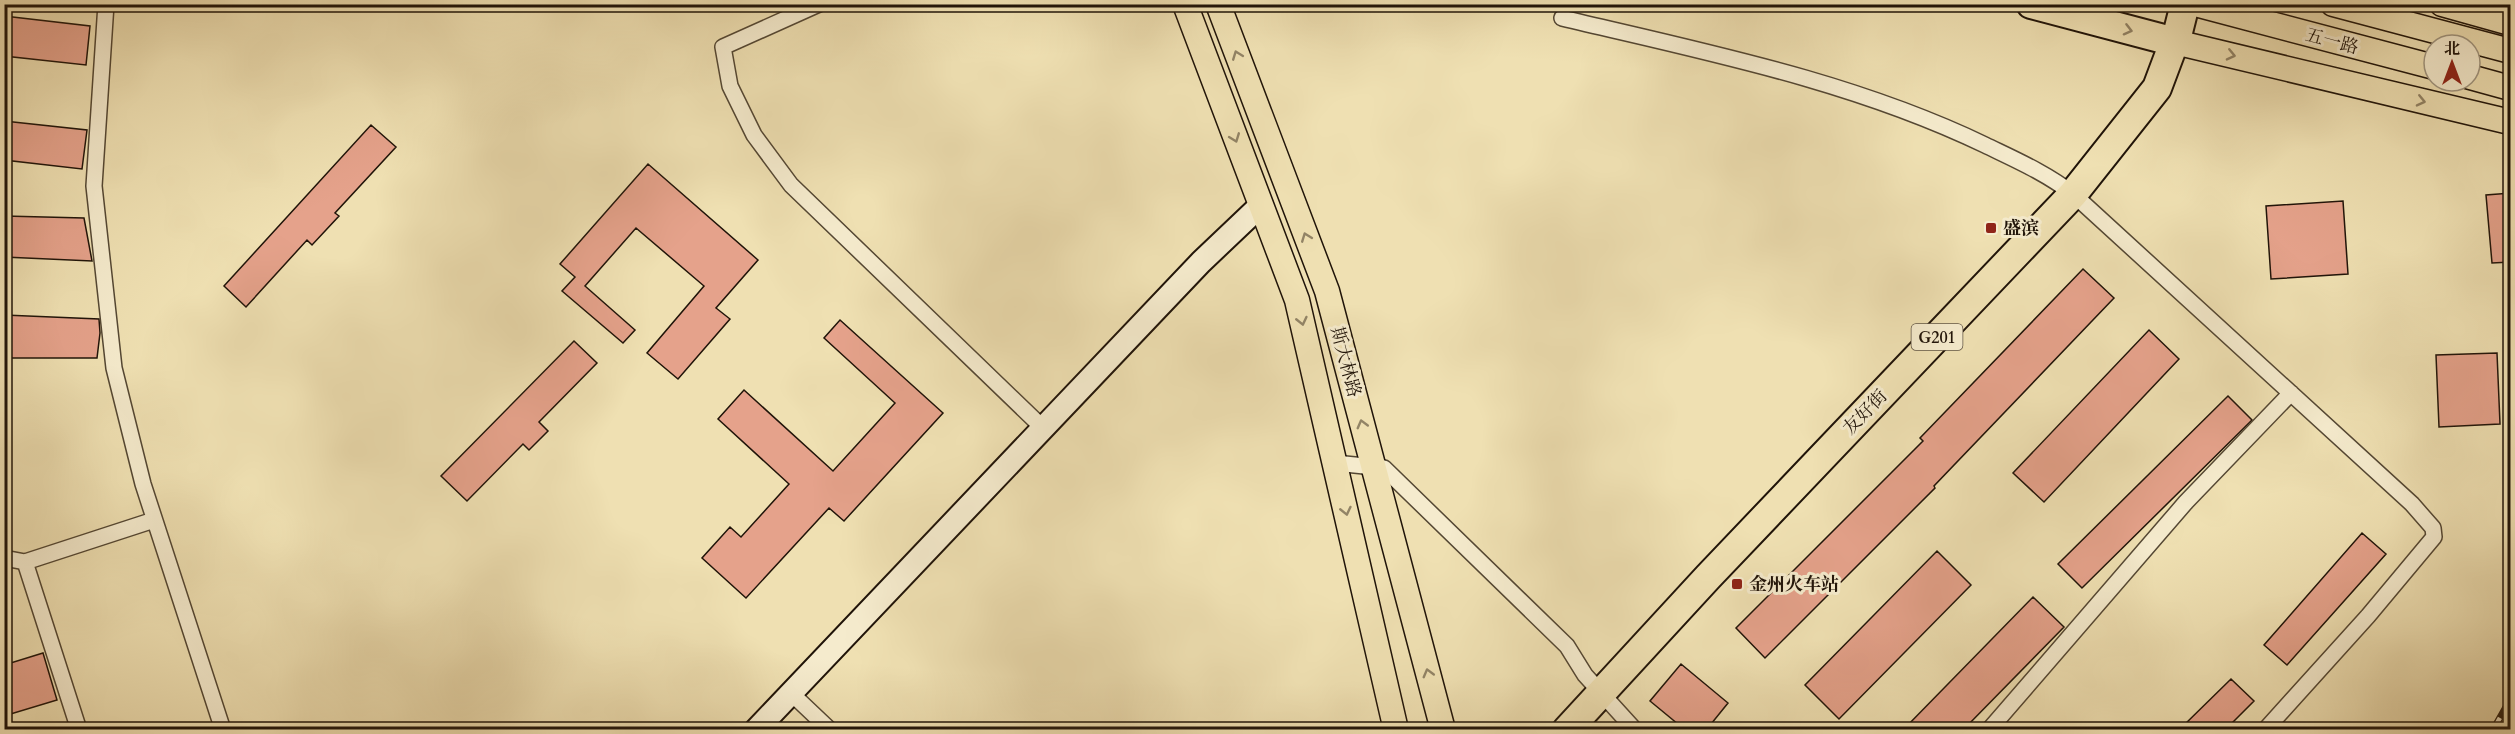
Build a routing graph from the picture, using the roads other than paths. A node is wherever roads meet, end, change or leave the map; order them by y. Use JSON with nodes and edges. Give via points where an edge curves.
{"nodes":[{"id":1,"x":106,"y":4,"type":"edge"},
{"id":2,"x":819,"y":4,"type":"edge"},
{"id":3,"x":1185,"y":4,"type":"edge"},
{"id":4,"x":1218,"y":4,"type":"edge"},
{"id":5,"x":2031,"y":4,"type":"edge"},
{"id":6,"x":2185,"y":4,"type":"edge"},
{"id":7,"x":2195,"y":4,"type":"edge"},
{"id":8,"x":2333,"y":4,"type":"edge"},
{"id":9,"x":2442,"y":4,"type":"edge"},
{"id":10,"x":1562,"y":18,"type":"dead end"},
{"id":11,"x":2511,"y":23,"type":"edge"},
{"id":12,"x":2175,"y":42,"type":"junction"},
{"id":13,"x":2511,"y":51,"type":"edge"},
{"id":14,"x":2422,"y":65,"type":"edge"},
{"id":15,"x":2482,"y":80,"type":"edge"},
{"id":16,"x":2511,"y":88,"type":"edge"},
{"id":17,"x":2511,"y":122,"type":"edge"},
{"id":18,"x":2073,"y":194,"type":"junction"},
{"id":19,"x":1261,"y":205,"type":"junction"},
{"id":20,"x":2291,"y":393,"type":"junction"},
{"id":21,"x":1043,"y":428,"type":"junction"},
{"id":22,"x":1335,"y":463,"type":"junction"},
{"id":23,"x":1374,"y":467,"type":"junction"},
{"id":24,"x":154,"y":520,"type":"junction"},
{"id":25,"x":4,"y":558,"type":"edge"},
{"id":26,"x":25,"y":562,"type":"junction"},
{"id":27,"x":791,"y":693,"type":"junction"},
{"id":28,"x":1602,"y":693,"type":"junction"},
{"id":29,"x":79,"y":729,"type":"edge"},
{"id":30,"x":223,"y":729,"type":"edge"},
{"id":31,"x":756,"y":729,"type":"edge"},
{"id":32,"x":830,"y":729,"type":"edge"},
{"id":33,"x":1396,"y":729,"type":"edge"},
{"id":34,"x":1443,"y":729,"type":"edge"},
{"id":35,"x":1567,"y":729,"type":"edge"},
{"id":36,"x":1635,"y":729,"type":"edge"},
{"id":37,"x":1989,"y":729,"type":"edge"},
{"id":38,"x":2265,"y":729,"type":"edge"}],
"edges":[{"from":1,"to":24,"type":"street","via":[[94,186],[114,368]]},
{"from":2,"to":21,"type":"street","via":[[723,47],[730,86],[754,135],[791,185]]},
{"from":3,"to":19,"type":"main road","name":"斯大林路","one_way":true},
{"from":23,"to":4,"type":"main road","name":"斯大林路","one_way":true,"via":[[1327,291]]},
{"from":5,"to":12,"type":"highway","one_way":true},
{"from":6,"to":12,"type":"highway","number":"G201"},
{"from":7,"to":14,"type":"main road","name":"五一路"},
{"from":8,"to":13,"type":"main road"},
{"from":9,"to":11,"type":"main road"},
{"from":10,"to":18,"type":"street","via":[[1795,74],[1944,125],[2051,177]]},
{"from":12,"to":17,"type":"main road","one_way":true},
{"from":12,"to":18,"type":"highway","name":"友好街","number":"G201","via":[[2157,88]]},
{"from":15,"to":16,"type":"main road"},
{"from":18,"to":20,"type":"street"},
{"from":18,"to":28,"type":"highway","name":"友好街","number":"G201"},
{"from":19,"to":21,"type":"street","via":[[1201,262]]},
{"from":19,"to":22,"type":"main road","name":"斯大林路","one_way":true,"via":[[1297,300]]},
{"from":20,"to":37,"type":"street","via":[[2186,501]]},
{"from":20,"to":38,"type":"street","via":[[2412,504],[2433,528],[2434,537]]},
{"from":21,"to":27,"type":"street"},
{"from":22,"to":23,"type":"street"},
{"from":22,"to":33,"type":"main road","name":"斯大林路","one_way":true},
{"from":23,"to":28,"type":"street","via":[[1384,468],[1567,646]]},
{"from":34,"to":23,"type":"main road","name":"斯大林路","one_way":true},
{"from":24,"to":26,"type":"street"},
{"from":24,"to":30,"type":"street"},
{"from":25,"to":26,"type":"street"},
{"from":26,"to":29,"type":"street"},
{"from":27,"to":31,"type":"street"},
{"from":27,"to":32,"type":"street"},
{"from":28,"to":35,"type":"highway","name":"友好街","number":"G201"},
{"from":28,"to":36,"type":"street"}]}
